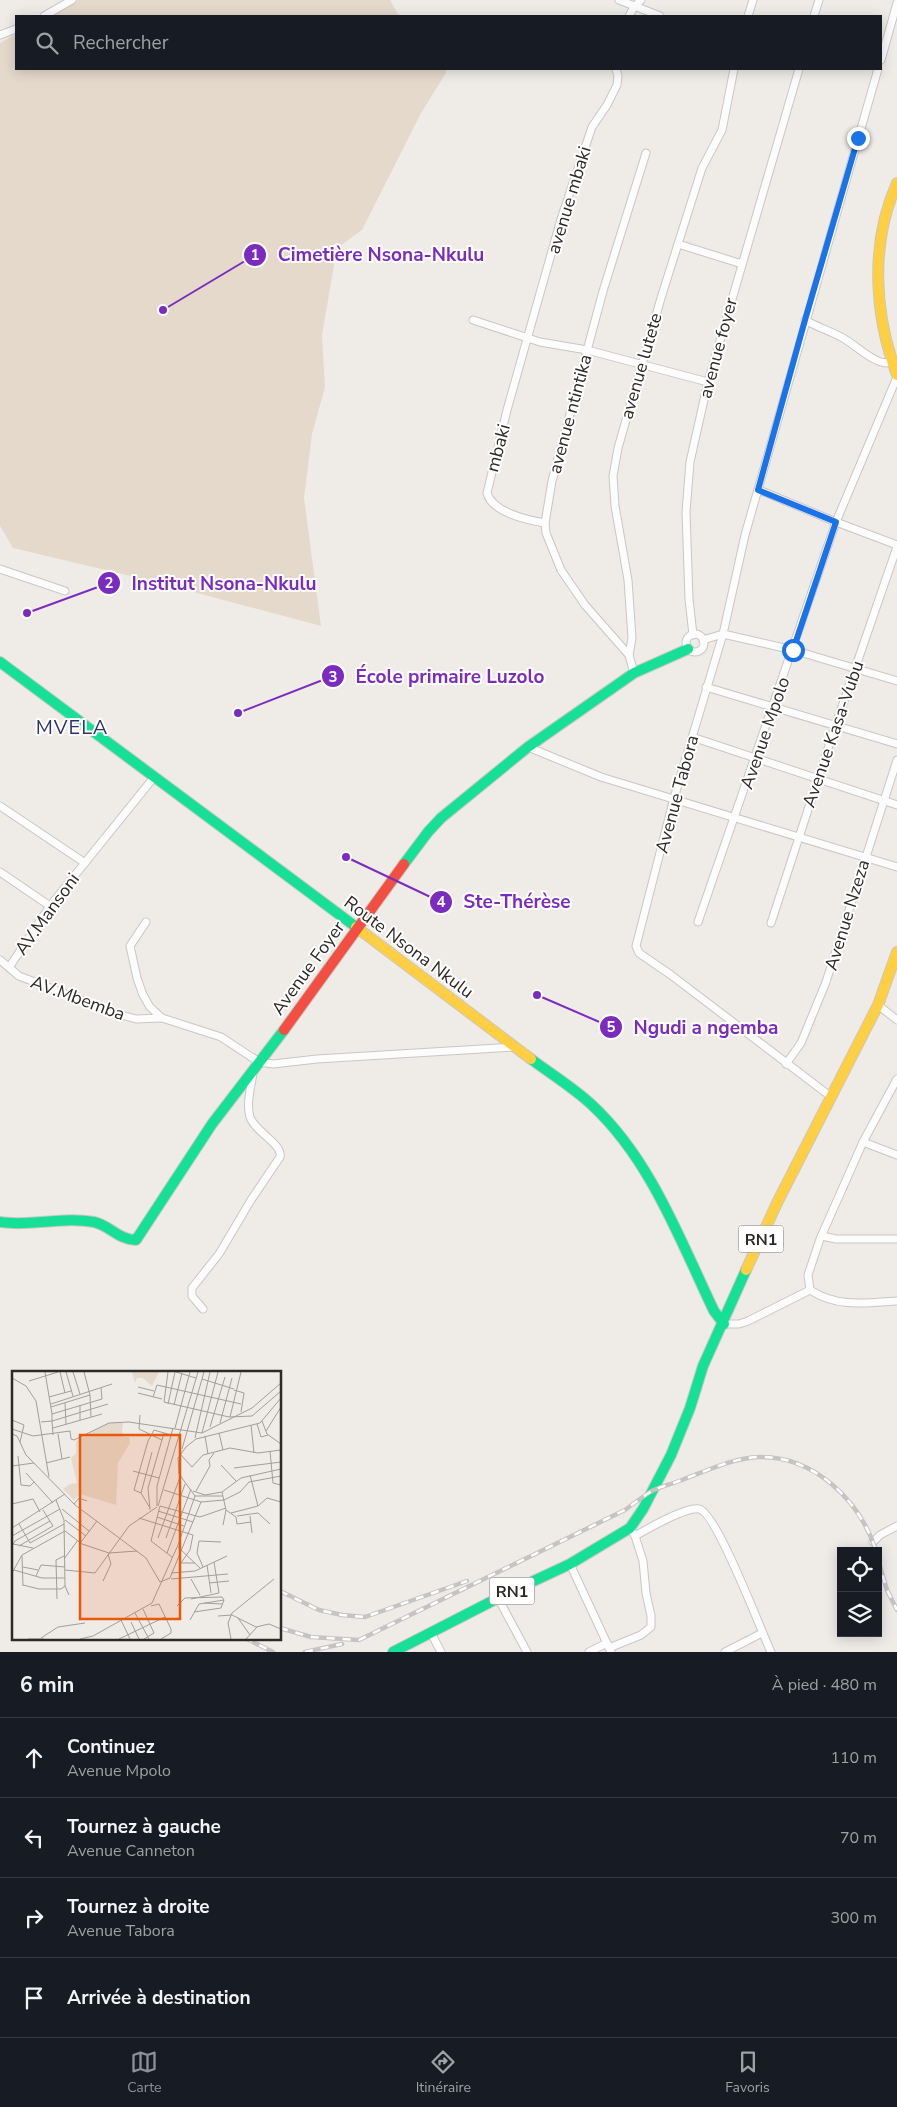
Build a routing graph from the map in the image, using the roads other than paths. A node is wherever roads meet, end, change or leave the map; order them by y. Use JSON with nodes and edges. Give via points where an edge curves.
{"nodes":[{"id":1,"x":72,"y":0,"type":"edge"},
{"id":2,"x":620,"y":0,"type":"edge"},
{"id":3,"x":641,"y":0,"type":"edge"},
{"id":4,"x":753,"y":0,"type":"edge"},
{"id":5,"x":819,"y":0,"type":"edge"},
{"id":6,"x":897,"y":3,"type":"edge"},
{"id":7,"x":634,"y":7,"type":"junction"},
{"id":8,"x":46,"y":15,"type":"edge"},
{"id":9,"x":630,"y":15,"type":"edge"},
{"id":10,"x":658,"y":15,"type":"edge"},
{"id":11,"x":748,"y":15,"type":"edge"},
{"id":12,"x":814,"y":15,"type":"edge"},
{"id":13,"x":15,"y":30,"type":"edge"},
{"id":14,"x":0,"y":35,"type":"edge"},
{"id":15,"x":882,"y":56,"type":"edge"},
{"id":16,"x":616,"y":70,"type":"edge"},
{"id":17,"x":734,"y":70,"type":"edge"},
{"id":18,"x":800,"y":70,"type":"edge"},
{"id":19,"x":878,"y":70,"type":"edge"},
{"id":20,"x":646,"y":153,"type":"dead end"},
{"id":21,"x":897,"y":183,"type":"edge"},
{"id":22,"x":678,"y":244,"type":"junction"},
{"id":23,"x":742,"y":264,"type":"junction"},
{"id":24,"x":473,"y":320,"type":"dead end"},
{"id":25,"x":805,"y":320,"type":"junction"},
{"id":26,"x":529,"y":336,"type":"junction"},
{"id":27,"x":587,"y":350,"type":"junction"},
{"id":28,"x":890,"y":361,"type":"junction"},
{"id":29,"x":643,"y":364,"type":"junction"},
{"id":30,"x":897,"y":376,"type":"edge"},
{"id":31,"x":708,"y":382,"type":"junction"},
{"id":32,"x":758,"y":490,"type":"junction"},
{"id":33,"x":836,"y":522,"type":"junction"},
{"id":34,"x":545,"y":523,"type":"junction"},
{"id":35,"x":897,"y":546,"type":"edge"},
{"id":36,"x":0,"y":569,"type":"edge"},
{"id":37,"x":65,"y":591,"type":"dead end"},
{"id":38,"x":693,"y":634,"type":"junction"},
{"id":39,"x":723,"y":634,"type":"junction"},
{"id":40,"x":703,"y":640,"type":"junction"},
{"id":41,"x":688,"y":649,"type":"junction"},
{"id":42,"x":793,"y":650,"type":"junction"},
{"id":43,"x":629,"y":655,"type":"junction"},
{"id":44,"x":0,"y":662,"type":"edge"},
{"id":45,"x":856,"y":667,"type":"junction"},
{"id":46,"x":634,"y":673,"type":"junction"},
{"id":47,"x":897,"y":681,"type":"edge"},
{"id":48,"x":706,"y":687,"type":"junction"},
{"id":49,"x":774,"y":707,"type":"junction"},
{"id":50,"x":836,"y":724,"type":"junction"},
{"id":51,"x":692,"y":737,"type":"junction"},
{"id":52,"x":897,"y":744,"type":"edge"},
{"id":53,"x":528,"y":747,"type":"junction"},
{"id":54,"x":756,"y":758,"type":"junction"},
{"id":55,"x":897,"y":760,"type":"edge"},
{"id":56,"x":155,"y":776,"type":"junction"},
{"id":57,"x":818,"y":778,"type":"junction"},
{"id":58,"x":674,"y":798,"type":"junction"},
{"id":59,"x":884,"y":800,"type":"junction"},
{"id":60,"x":897,"y":805,"type":"edge"},
{"id":61,"x":0,"y":806,"type":"edge"},
{"id":62,"x":735,"y":817,"type":"junction"},
{"id":63,"x":798,"y":836,"type":"junction"},
{"id":64,"x":864,"y":857,"type":"junction"},
{"id":65,"x":85,"y":863,"type":"junction"},
{"id":66,"x":897,"y":867,"type":"edge"},
{"id":67,"x":0,"y":872,"type":"edge"},
{"id":68,"x":50,"y":906,"type":"junction"},
{"id":69,"x":146,"y":922,"type":"dead end"},
{"id":70,"x":698,"y":922,"type":"dead end"},
{"id":71,"x":771,"y":923,"type":"dead end"},
{"id":72,"x":357,"y":928,"type":"junction"},
{"id":73,"x":897,"y":952,"type":"edge"},
{"id":74,"x":0,"y":960,"type":"edge"},
{"id":75,"x":10,"y":966,"type":"junction"},
{"id":76,"x":878,"y":1005,"type":"junction"},
{"id":77,"x":162,"y":1018,"type":"junction"},
{"id":78,"x":897,"y":1020,"type":"edge"},
{"id":79,"x":517,"y":1047,"type":"junction"},
{"id":80,"x":786,"y":1064,"type":"junction"},
{"id":81,"x":256,"y":1067,"type":"junction"},
{"id":82,"x":897,"y":1078,"type":"edge"},
{"id":83,"x":830,"y":1096,"type":"junction"},
{"id":84,"x":863,"y":1142,"type":"junction"},
{"id":85,"x":897,"y":1155,"type":"edge"},
{"id":86,"x":0,"y":1222,"type":"edge"},
{"id":87,"x":822,"y":1236,"type":"junction"},
{"id":88,"x":897,"y":1239,"type":"edge"},
{"id":89,"x":810,"y":1290,"type":"junction"},
{"id":90,"x":897,"y":1301,"type":"edge"},
{"id":91,"x":203,"y":1309,"type":"dead end"},
{"id":92,"x":724,"y":1324,"type":"junction"},
{"id":93,"x":897,"y":1526,"type":"edge"},
{"id":94,"x":632,"y":1532,"type":"junction"},
{"id":95,"x":873,"y":1542,"type":"dead end"},
{"id":96,"x":570,"y":1564,"type":"junction"},
{"id":97,"x":498,"y":1598,"type":"junction"},
{"id":98,"x":431,"y":1633,"type":"junction"},
{"id":99,"x":762,"y":1633,"type":"junction"},
{"id":100,"x":609,"y":1648,"type":"edge"},
{"id":101,"x":394,"y":1652,"type":"edge"},
{"id":102,"x":441,"y":1652,"type":"edge"},
{"id":103,"x":527,"y":1652,"type":"edge"},
{"id":104,"x":589,"y":1652,"type":"edge"},
{"id":105,"x":725,"y":1652,"type":"edge"},
{"id":106,"x":771,"y":1652,"type":"edge"}],
"edges":[{"from":1,"to":8,"type":"street"},
{"from":2,"to":7,"type":"street"},
{"from":3,"to":7,"type":"street"},
{"from":4,"to":11,"type":"street"},
{"from":5,"to":12,"type":"street"},
{"from":6,"to":15,"type":"street"},
{"from":7,"to":9,"type":"street"},
{"from":7,"to":10,"type":"street"},
{"from":13,"to":14,"type":"street"},
{"from":16,"to":26,"type":"street","name":"avenue mbaki","via":[[617,86],[592,127],[575,176]]},
{"from":17,"to":22,"type":"street","name":"avenue lutete","via":[[722,130],[702,168]]},
{"from":18,"to":23,"type":"street","name":"avenue foyer"},
{"from":19,"to":25,"type":"street","name":"Avenue Tabora"},
{"from":20,"to":27,"type":"street","name":"avenue ntintika"},
{"from":21,"to":28,"type":"main road","via":[[886,208],[880,245],[884,330]]},
{"from":22,"to":23,"type":"street"},
{"from":22,"to":29,"type":"street","name":"avenue lutete"},
{"from":23,"to":31,"type":"street","name":"avenue foyer"},
{"from":24,"to":26,"type":"street"},
{"from":25,"to":28,"type":"street","via":[[840,336],[878,361]]},
{"from":25,"to":32,"type":"street","name":"Avenue Tabora"},
{"from":26,"to":27,"type":"street","via":[[540,342]]},
{"from":26,"to":34,"type":"street","name":"mbaki","via":[[487,492],[489,500],[499,508]]},
{"from":27,"to":29,"type":"street"},
{"from":27,"to":34,"type":"street","name":"avenue ntintika","via":[[552,481]]},
{"from":28,"to":30,"type":"main road"},
{"from":29,"to":31,"type":"street"},
{"from":29,"to":43,"type":"street","name":"avenue lutete","via":[[613,476],[628,580],[632,638]]},
{"from":30,"to":33,"type":"street","name":"Avenue Mpolo"},
{"from":31,"to":38,"type":"street","name":"avenue foyer","via":[[690,462],[686,512]]},
{"from":32,"to":33,"type":"street"},
{"from":32,"to":39,"type":"street","name":"Avenue Tabora"},
{"from":33,"to":35,"type":"street"},
{"from":33,"to":42,"type":"street","name":"Avenue Mpolo"},
{"from":34,"to":43,"type":"street","name":"avenue ntintika","via":[[561,570]]},
{"from":35,"to":45,"type":"street","name":"Avenue Kasa-Vubu"},
{"from":36,"to":37,"type":"street"},
{"from":38,"to":40,"type":"street"},
{"from":38,"to":41,"type":"street","via":[[687,640]]},
{"from":39,"to":40,"type":"street"},
{"from":39,"to":42,"type":"street"},
{"from":39,"to":48,"type":"street","name":"Avenue Tabora"},
{"from":40,"to":41,"type":"street","via":[[700,651]]},
{"from":41,"to":46,"type":"main road","name":"Avenue Foyer"},
{"from":42,"to":45,"type":"street"},
{"from":42,"to":49,"type":"street","name":"Avenue Mpolo"},
{"from":43,"to":46,"type":"street","name":"avenue lutete"},
{"from":44,"to":56,"type":"main road","name":"Route Nsona Nkulu"},
{"from":45,"to":47,"type":"street"},
{"from":45,"to":50,"type":"street","name":"Avenue Kasa-Vubu"},
{"from":46,"to":53,"type":"main road","name":"Avenue Foyer"},
{"from":48,"to":49,"type":"street"},
{"from":48,"to":51,"type":"street","name":"Avenue Tabora"},
{"from":49,"to":50,"type":"street"},
{"from":49,"to":54,"type":"street","name":"Avenue Mpolo"},
{"from":50,"to":52,"type":"street"},
{"from":50,"to":57,"type":"street","name":"Avenue Kasa-Vubu"},
{"from":51,"to":54,"type":"street"},
{"from":51,"to":58,"type":"street","name":"Avenue Tabora"},
{"from":53,"to":58,"type":"street","via":[[600,777]]},
{"from":53,"to":72,"type":"main road","name":"Avenue Foyer","via":[[441,818]]},
{"from":54,"to":57,"type":"street"},
{"from":54,"to":62,"type":"street","name":"Avenue Mpolo"},
{"from":55,"to":59,"type":"street","name":"Avenue Nzeza"},
{"from":56,"to":65,"type":"street","name":"AV.Mansoni"},
{"from":56,"to":72,"type":"main road","name":"Route Nsona Nkulu"},
{"from":57,"to":59,"type":"street"},
{"from":57,"to":63,"type":"street","name":"Avenue Kasa-Vubu"},
{"from":58,"to":62,"type":"street"},
{"from":58,"to":80,"type":"street","name":"Avenue Tabora","via":[[636,946],[639,953]]},
{"from":59,"to":60,"type":"street"},
{"from":59,"to":64,"type":"street","name":"Avenue Nzeza"},
{"from":61,"to":65,"type":"street","name":"AV.Mansoni"},
{"from":62,"to":63,"type":"street"},
{"from":62,"to":70,"type":"street","name":"Avenue Mpolo"},
{"from":63,"to":64,"type":"street"},
{"from":63,"to":71,"type":"street","name":"Avenue Kasa-Vubu"},
{"from":64,"to":66,"type":"street"},
{"from":64,"to":80,"type":"street","name":"Avenue Nzeza","via":[[826,982],[801,1043]]},
{"from":65,"to":68,"type":"street","name":"AV.Mansoni"},
{"from":67,"to":68,"type":"street"},
{"from":68,"to":75,"type":"street","name":"AV.Mansoni"},
{"from":69,"to":77,"type":"street","via":[[130,946],[132,958],[143,996]]},
{"from":72,"to":79,"type":"main road","name":"Route Nsona Nkulu"},
{"from":72,"to":81,"type":"main road","name":"Avenue Foyer"},
{"from":73,"to":76,"type":"main road","number":"RN1"},
{"from":74,"to":75,"type":"street","name":"AV.Mbemba"},
{"from":75,"to":77,"type":"street","name":"AV.Mbemba","via":[[19,976],[118,1014],[136,1019]]},
{"from":76,"to":78,"type":"street"},
{"from":76,"to":83,"type":"main road","number":"RN1"},
{"from":77,"to":81,"type":"street","via":[[221,1037]]},
{"from":79,"to":81,"type":"street","via":[[317,1059]]},
{"from":79,"to":92,"type":"main road","name":"Route Nsona Nkulu","via":[[591,1104],[626,1141],[645,1170],[714,1311]]},
{"from":80,"to":83,"type":"street"},
{"from":81,"to":86,"type":"main road","name":"Avenue Foyer","via":[[212,1124],[136,1240],[128,1240],[95,1222],[67,1219]]},
{"from":81,"to":91,"type":"street","via":[[250,1115],[262,1134],[279,1148],[280,1157],[219,1254],[192,1288],[192,1296]]},
{"from":82,"to":84,"type":"street"},
{"from":83,"to":92,"type":"main road","number":"RN1","via":[[778,1201]]},
{"from":84,"to":85,"type":"street"},
{"from":84,"to":87,"type":"street"},
{"from":87,"to":88,"type":"street"},
{"from":87,"to":89,"type":"street","via":[[808,1271]]},
{"from":89,"to":90,"type":"street","via":[[842,1303]]},
{"from":89,"to":92,"type":"street","via":[[748,1321]]},
{"from":92,"to":94,"type":"main road","number":"RN1","via":[[703,1366],[671,1455]]},
{"from":93,"to":95,"type":"street"},
{"from":94,"to":96,"type":"main road","number":"RN1"},
{"from":94,"to":99,"type":"street","via":[[684,1512],[705,1511],[716,1528]]},
{"from":94,"to":100,"type":"street","via":[[643,1561],[650,1627],[641,1635]]},
{"from":96,"to":97,"type":"main road","number":"RN1"},
{"from":96,"to":100,"type":"street"},
{"from":97,"to":98,"type":"main road","number":"RN1"},
{"from":97,"to":103,"type":"street"},
{"from":98,"to":101,"type":"main road","number":"RN1"},
{"from":98,"to":102,"type":"street"},
{"from":99,"to":105,"type":"street"},
{"from":99,"to":106,"type":"street"},
{"from":100,"to":104,"type":"street"}]}
